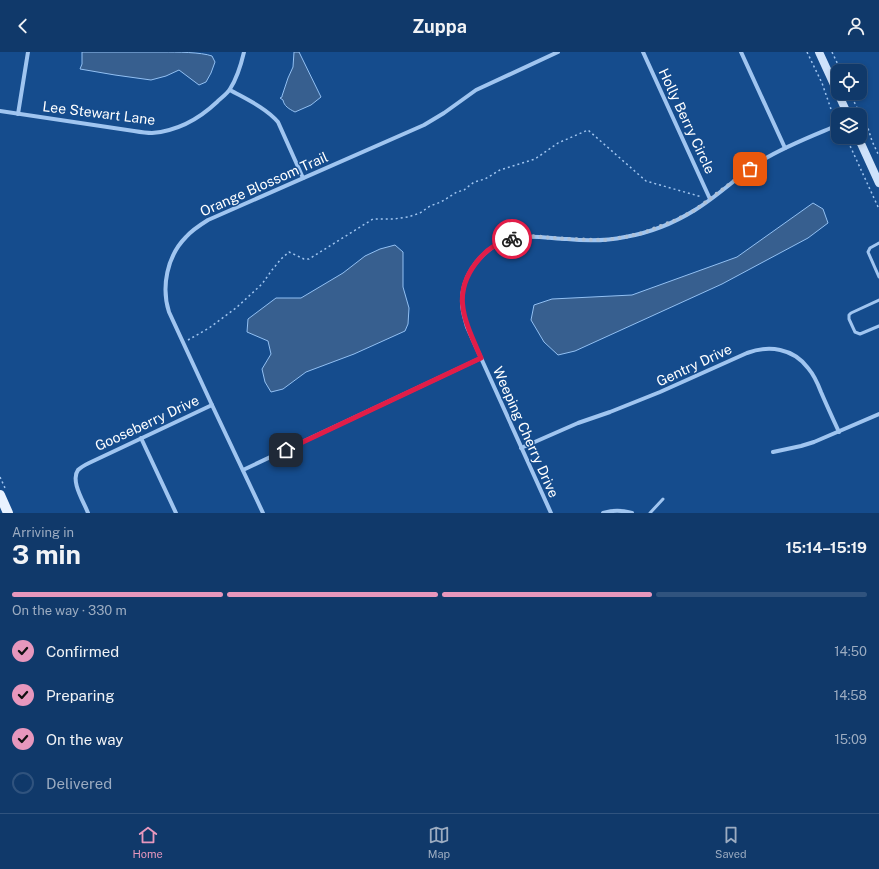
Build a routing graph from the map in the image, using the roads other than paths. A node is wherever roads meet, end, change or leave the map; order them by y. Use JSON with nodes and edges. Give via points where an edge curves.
{"nodes":[{"id":1,"x":28,"y":52,"type":"edge"},
{"id":2,"x":244,"y":52,"type":"edge"},
{"id":3,"x":558,"y":52,"type":"edge"},
{"id":4,"x":643,"y":52,"type":"edge"},
{"id":5,"x":741,"y":52,"type":"edge"},
{"id":6,"x":819,"y":52,"type":"edge"},
{"id":7,"x":230,"y":90,"type":"junction"},
{"id":8,"x":845,"y":108,"type":"edge"},
{"id":9,"x":0,"y":111,"type":"edge"},
{"id":10,"x":18,"y":114,"type":"junction"},
{"id":11,"x":831,"y":128,"type":"edge"},
{"id":12,"x":861,"y":144,"type":"edge"},
{"id":13,"x":785,"y":148,"type":"junction"},
{"id":14,"x":303,"y":178,"type":"junction"},
{"id":15,"x":879,"y":183,"type":"edge"},
{"id":16,"x":710,"y":199,"type":"junction"},
{"id":17,"x":879,"y":243,"type":"edge"},
{"id":18,"x":879,"y":277,"type":"edge"},
{"id":19,"x":879,"y":300,"type":"edge"},
{"id":20,"x":879,"y":326,"type":"edge"},
{"id":21,"x":481,"y":358,"type":"junction"},
{"id":22,"x":212,"y":405,"type":"junction"},
{"id":23,"x":879,"y":414,"type":"edge"},
{"id":24,"x":839,"y":432,"type":"junction"},
{"id":25,"x":141,"y":438,"type":"junction"},
{"id":26,"x":521,"y":448,"type":"junction"},
{"id":27,"x":773,"y":452,"type":"dead end"},
{"id":28,"x":243,"y":470,"type":"junction"},
{"id":29,"x":0,"y":495,"type":"edge"},
{"id":30,"x":663,"y":499,"type":"dead end"},
{"id":31,"x":8,"y":513,"type":"edge"},
{"id":32,"x":88,"y":513,"type":"edge"},
{"id":33,"x":176,"y":513,"type":"edge"},
{"id":34,"x":263,"y":513,"type":"edge"},
{"id":35,"x":551,"y":513,"type":"edge"},
{"id":36,"x":603,"y":513,"type":"edge"},
{"id":37,"x":632,"y":513,"type":"edge"},
{"id":38,"x":650,"y":513,"type":"edge"}],
"edges":[{"from":1,"to":10,"type":"street"},
{"from":2,"to":7,"type":"street"},
{"from":3,"to":14,"type":"street","name":"Orange Blossom Trail","via":[[476,90],[424,125]]},
{"from":4,"to":16,"type":"street","name":"Holly Berry Circle"},
{"from":5,"to":13,"type":"street"},
{"from":6,"to":8,"type":"street"},
{"from":7,"to":10,"type":"street","name":"Lee Stewart Lane","via":[[198,118],[175,129],[151,133]]},
{"from":7,"to":14,"type":"street","via":[[274,117]]},
{"from":9,"to":10,"type":"street","name":"Lee Stewart Lane"},
{"from":11,"to":13,"type":"street","name":"Weeping Cherry Drive"},
{"from":12,"to":15,"type":"street"},
{"from":13,"to":16,"type":"street","name":"Weeping Cherry Drive","via":[[750,169]]},
{"from":14,"to":22,"type":"street","name":"Orange Blossom Trail","via":[[208,220],[184,238],[172,256],[165,288],[169,312]]},
{"from":16,"to":21,"type":"street","name":"Weeping Cherry Drive","via":[[676,220],[625,237],[588,240],[530,236],[496,245],[475,264],[464,285],[462,303],[467,326]]},
{"from":17,"to":18,"type":"lane","via":[[868,252]]},
{"from":19,"to":20,"type":"lane","via":[[851,313],[848,319],[857,334]]},
{"from":21,"to":26,"type":"street","name":"Weeping Cherry Drive"},
{"from":21,"to":28,"type":"street"},
{"from":22,"to":25,"type":"street","name":"Gooseberry Drive"},
{"from":22,"to":28,"type":"street","name":"Orange Blossom Trail"},
{"from":23,"to":24,"type":"street"},
{"from":24,"to":26,"type":"street","name":"Gentry Drive","via":[[808,367],[794,356],[770,348],[747,353],[660,392]]},
{"from":24,"to":27,"type":"street","via":[[801,446]]},
{"from":25,"to":32,"type":"street","name":"Gooseberry Drive","via":[[78,470],[76,487]]},
{"from":25,"to":33,"type":"street"},
{"from":26,"to":35,"type":"street","name":"Weeping Cherry Drive"},
{"from":28,"to":34,"type":"street","name":"Orange Blossom Trail"},
{"from":29,"to":31,"type":"main road"},
{"from":30,"to":38,"type":"lane"},
{"from":36,"to":37,"type":"street","via":[[621,510]]}]}
